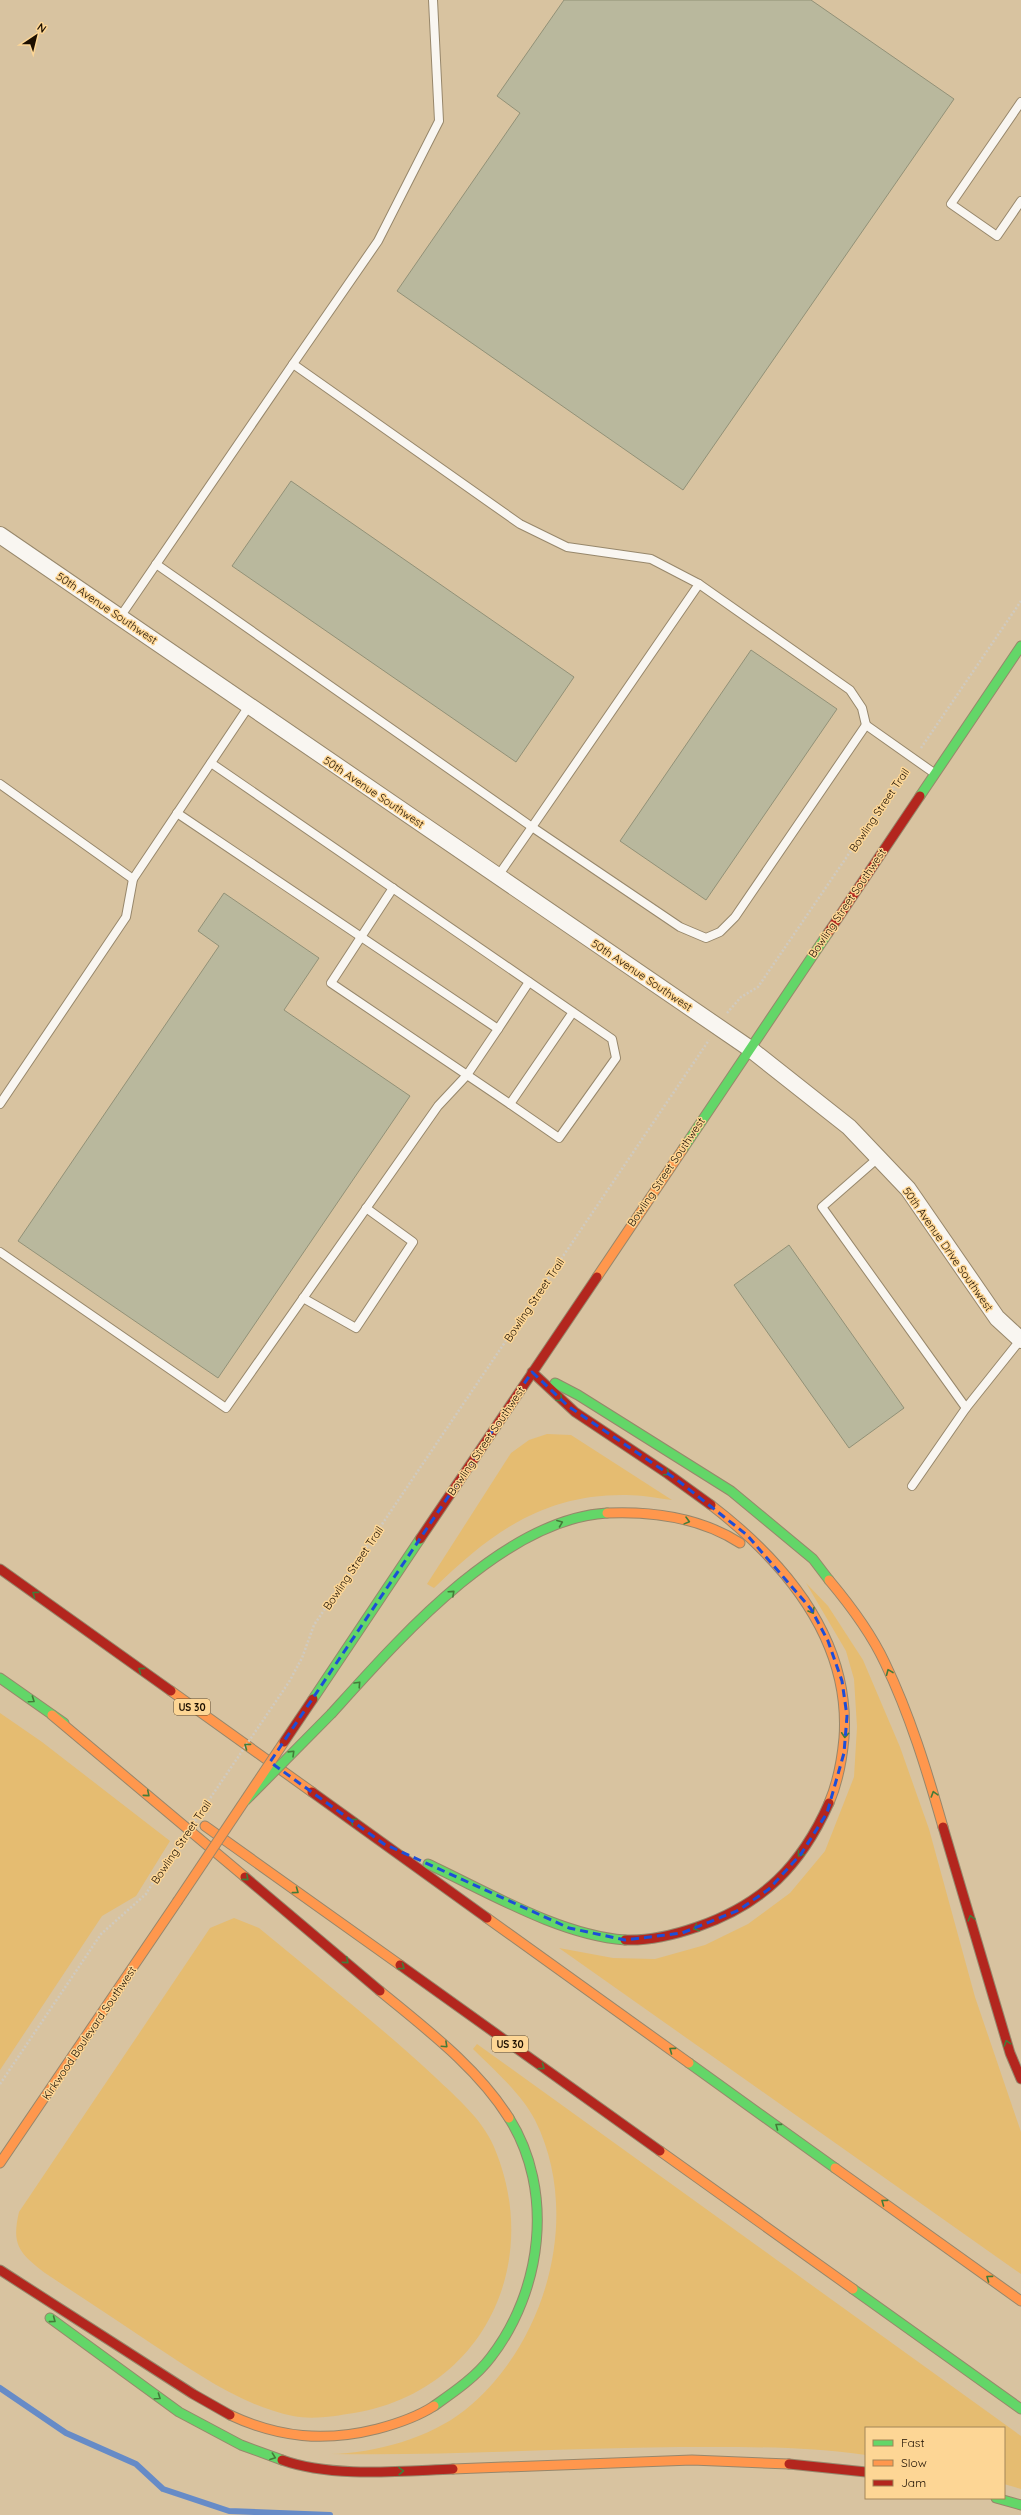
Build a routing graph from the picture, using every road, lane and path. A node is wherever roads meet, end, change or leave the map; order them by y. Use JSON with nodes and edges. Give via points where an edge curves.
{"nodes":[{"id":1,"x":434,"y":0,"type":"edge"},
{"id":2,"x":1021,"y":102,"type":"edge"},
{"id":3,"x":1021,"y":201,"type":"edge"},
{"id":4,"x":293,"y":364,"type":"junction"},
{"id":5,"x":0,"y":535,"type":"edge"},
{"id":6,"x":156,"y":564,"type":"junction"},
{"id":7,"x":699,"y":584,"type":"junction"},
{"id":8,"x":1021,"y":601,"type":"edge"},
{"id":9,"x":120,"y":617,"type":"junction"},
{"id":10,"x":1021,"y":646,"type":"edge"},
{"id":11,"x":249,"y":706,"type":"junction"},
{"id":12,"x":866,"y":725,"type":"junction"},
{"id":13,"x":914,"y":759,"type":"junction"},
{"id":14,"x":211,"y":763,"type":"junction"},
{"id":15,"x":935,"y":773,"type":"junction"},
{"id":16,"x":0,"y":784,"type":"edge"},
{"id":17,"x":177,"y":813,"type":"junction"},
{"id":18,"x":532,"y":827,"type":"junction"},
{"id":19,"x":498,"y":876,"type":"junction"},
{"id":20,"x":133,"y":879,"type":"junction"},
{"id":21,"x":393,"y":888,"type":"junction"},
{"id":22,"x":360,"y":938,"type":"junction"},
{"id":23,"x":529,"y":982,"type":"junction"},
{"id":24,"x":729,"y":1010,"type":"dead end"},
{"id":25,"x":573,"y":1012,"type":"junction"},
{"id":26,"x":498,"y":1030,"type":"junction"},
{"id":27,"x":704,"y":1047,"type":"dead end"},
{"id":28,"x":749,"y":1048,"type":"junction"},
{"id":29,"x":467,"y":1075,"type":"junction"},
{"id":30,"x":0,"y":1104,"type":"edge"},
{"id":31,"x":510,"y":1104,"type":"junction"},
{"id":32,"x":878,"y":1158,"type":"junction"},
{"id":33,"x":366,"y":1208,"type":"junction"},
{"id":34,"x":0,"y":1252,"type":"edge"},
{"id":35,"x":303,"y":1298,"type":"junction"},
{"id":36,"x":1021,"y":1340,"type":"edge"},
{"id":37,"x":532,"y":1372,"type":"junction"},
{"id":38,"x":966,"y":1408,"type":"junction"},
{"id":39,"x":912,"y":1486,"type":"dead end"},
{"id":40,"x":0,"y":1569,"type":"edge"},
{"id":41,"x":788,"y":1580,"type":"junction"},
{"id":42,"x":0,"y":1678,"type":"edge"},
{"id":43,"x":52,"y":1715,"type":"junction"},
{"id":44,"x":167,"y":1798,"type":"dead end"},
{"id":45,"x":245,"y":1801,"type":"junction"},
{"id":46,"x":199,"y":1821,"type":"dead end"},
{"id":47,"x":384,"y":1844,"type":"junction"},
{"id":48,"x":1021,"y":2080,"type":"edge"},
{"id":49,"x":0,"y":2084,"type":"edge"},
{"id":50,"x":0,"y":2163,"type":"edge"},
{"id":51,"x":0,"y":2270,"type":"edge"},
{"id":52,"x":0,"y":2279,"type":"edge"},
{"id":53,"x":14,"y":2291,"type":"dead end"},
{"id":54,"x":1021,"y":2300,"type":"edge"},
{"id":55,"x":44,"y":2314,"type":"dead end"},
{"id":56,"x":1021,"y":2409,"type":"edge"},
{"id":57,"x":865,"y":2472,"type":"edge"},
{"id":58,"x":1000,"y":2499,"type":"edge"},
{"id":59,"x":1021,"y":2505,"type":"edge"}],
"edges":[{"from":1,"to":4,"type":"lane","via":[[439,121],[378,241]]},
{"from":2,"to":3,"type":"lane","via":[[951,204],[997,236]]},
{"from":4,"to":6,"type":"lane"},
{"from":4,"to":7,"type":"lane","via":[[520,524],[567,548],[652,559]]},
{"from":5,"to":9,"type":"street","name":"50th Avenue Southwest"},
{"from":6,"to":9,"type":"lane"},
{"from":6,"to":18,"type":"lane"},
{"from":7,"to":12,"type":"lane","via":[[850,690],[862,708]]},
{"from":7,"to":18,"type":"lane"},
{"from":8,"to":13,"type":"path","name":"Bowling Street Trail"},
{"from":9,"to":11,"type":"street","name":"50th Avenue Southwest"},
{"from":10,"to":15,"type":"main road","name":"Bowling Street Southwest"},
{"from":11,"to":14,"type":"lane"},
{"from":11,"to":19,"type":"street","name":"50th Avenue Southwest"},
{"from":12,"to":13,"type":"lane"},
{"from":12,"to":18,"type":"lane","via":[[735,917],[720,932],[706,938],[680,927]]},
{"from":13,"to":15,"type":"lane"},
{"from":13,"to":24,"type":"path","name":"Bowling Street Trail","via":[[758,987],[741,997]]},
{"from":14,"to":17,"type":"lane"},
{"from":14,"to":21,"type":"lane"},
{"from":15,"to":28,"type":"main road","name":"Bowling Street Southwest"},
{"from":16,"to":20,"type":"lane"},
{"from":17,"to":20,"type":"lane"},
{"from":17,"to":22,"type":"lane"},
{"from":18,"to":19,"type":"lane"},
{"from":19,"to":28,"type":"street","name":"50th Avenue Southwest"},
{"from":20,"to":30,"type":"lane","via":[[126,917]]},
{"from":21,"to":22,"type":"lane"},
{"from":21,"to":23,"type":"lane"},
{"from":22,"to":26,"type":"lane"},
{"from":22,"to":29,"type":"lane","via":[[331,983]]},
{"from":23,"to":25,"type":"lane"},
{"from":23,"to":26,"type":"lane"},
{"from":25,"to":31,"type":"lane"},
{"from":25,"to":31,"type":"lane","via":[[612,1039],[616,1058],[560,1138]]},
{"from":26,"to":29,"type":"lane"},
{"from":27,"to":49,"type":"path","name":"Bowling Street Trail","bridge":true,"via":[[314,1625],[302,1658],[289,1682],[146,1894],[101,1934]]},
{"from":28,"to":32,"type":"street","name":"50th Avenue Drive Southwest","via":[[849,1127]]},
{"from":28,"to":37,"type":"main road","name":"Bowling Street Southwest"},
{"from":29,"to":31,"type":"lane"},
{"from":29,"to":33,"type":"lane","via":[[438,1106]]},
{"from":32,"to":36,"type":"street","name":"50th Avenue Drive Southwest","via":[[908,1189],[997,1318]]},
{"from":32,"to":38,"type":"lane","via":[[822,1207]]},
{"from":33,"to":35,"type":"lane"},
{"from":33,"to":35,"type":"lane","via":[[413,1242],[356,1328]]},
{"from":34,"to":35,"type":"lane","via":[[226,1408]]},
{"from":36,"to":38,"type":"lane"},
{"from":37,"to":41,"type":"main road","one_way":true,"via":[[568,1406],[676,1478],[747,1535]]},
{"from":37,"to":45,"type":"main road","name":"Bowling Street Southwest","bridge":true},
{"from":48,"to":37,"type":"main road","one_way":true,"via":[[1010,2052],[922,1755],[885,1662],[853,1609],[813,1559],[730,1491],[578,1395]]},
{"from":38,"to":39,"type":"lane"},
{"from":47,"to":40,"type":"main road","number":"US 30","one_way":true},
{"from":45,"to":41,"type":"main road","one_way":true,"bridge":true,"via":[[397,1643],[488,1561],[527,1538],[563,1522],[600,1512],[664,1515],[724,1532]]},
{"from":41,"to":47,"type":"main road","one_way":true,"via":[[812,1609],[828,1642],[842,1681],[846,1716],[844,1752],[827,1813],[801,1854],[769,1889],[739,1910],[682,1934],[625,1940],[569,1928]]},
{"from":42,"to":43,"type":"main road","one_way":true},
{"from":43,"to":44,"type":"main road"},
{"from":43,"to":51,"type":"main road","one_way":true,"via":[[443,2043],[492,2090],[522,2141],[535,2190],[539,2236],[532,2276],[521,2310],[505,2339],[481,2370],[451,2396],[418,2415],[378,2430],[331,2438],[282,2434],[228,2416]]},
{"from":45,"to":50,"type":"main road","name":"Kirkwood Boulevard Southwest","bridge":true},
{"from":46,"to":56,"type":"main road","number":"US 30","one_way":true},
{"from":54,"to":47,"type":"main road","number":"US 30","one_way":true},
{"from":52,"to":53,"type":"main road"},
{"from":55,"to":57,"type":"main road","one_way":true,"via":[[179,2412],[241,2446],[296,2465],[339,2470],[402,2471],[692,2460],[805,2465]]},
{"from":58,"to":59,"type":"main road"}]}
